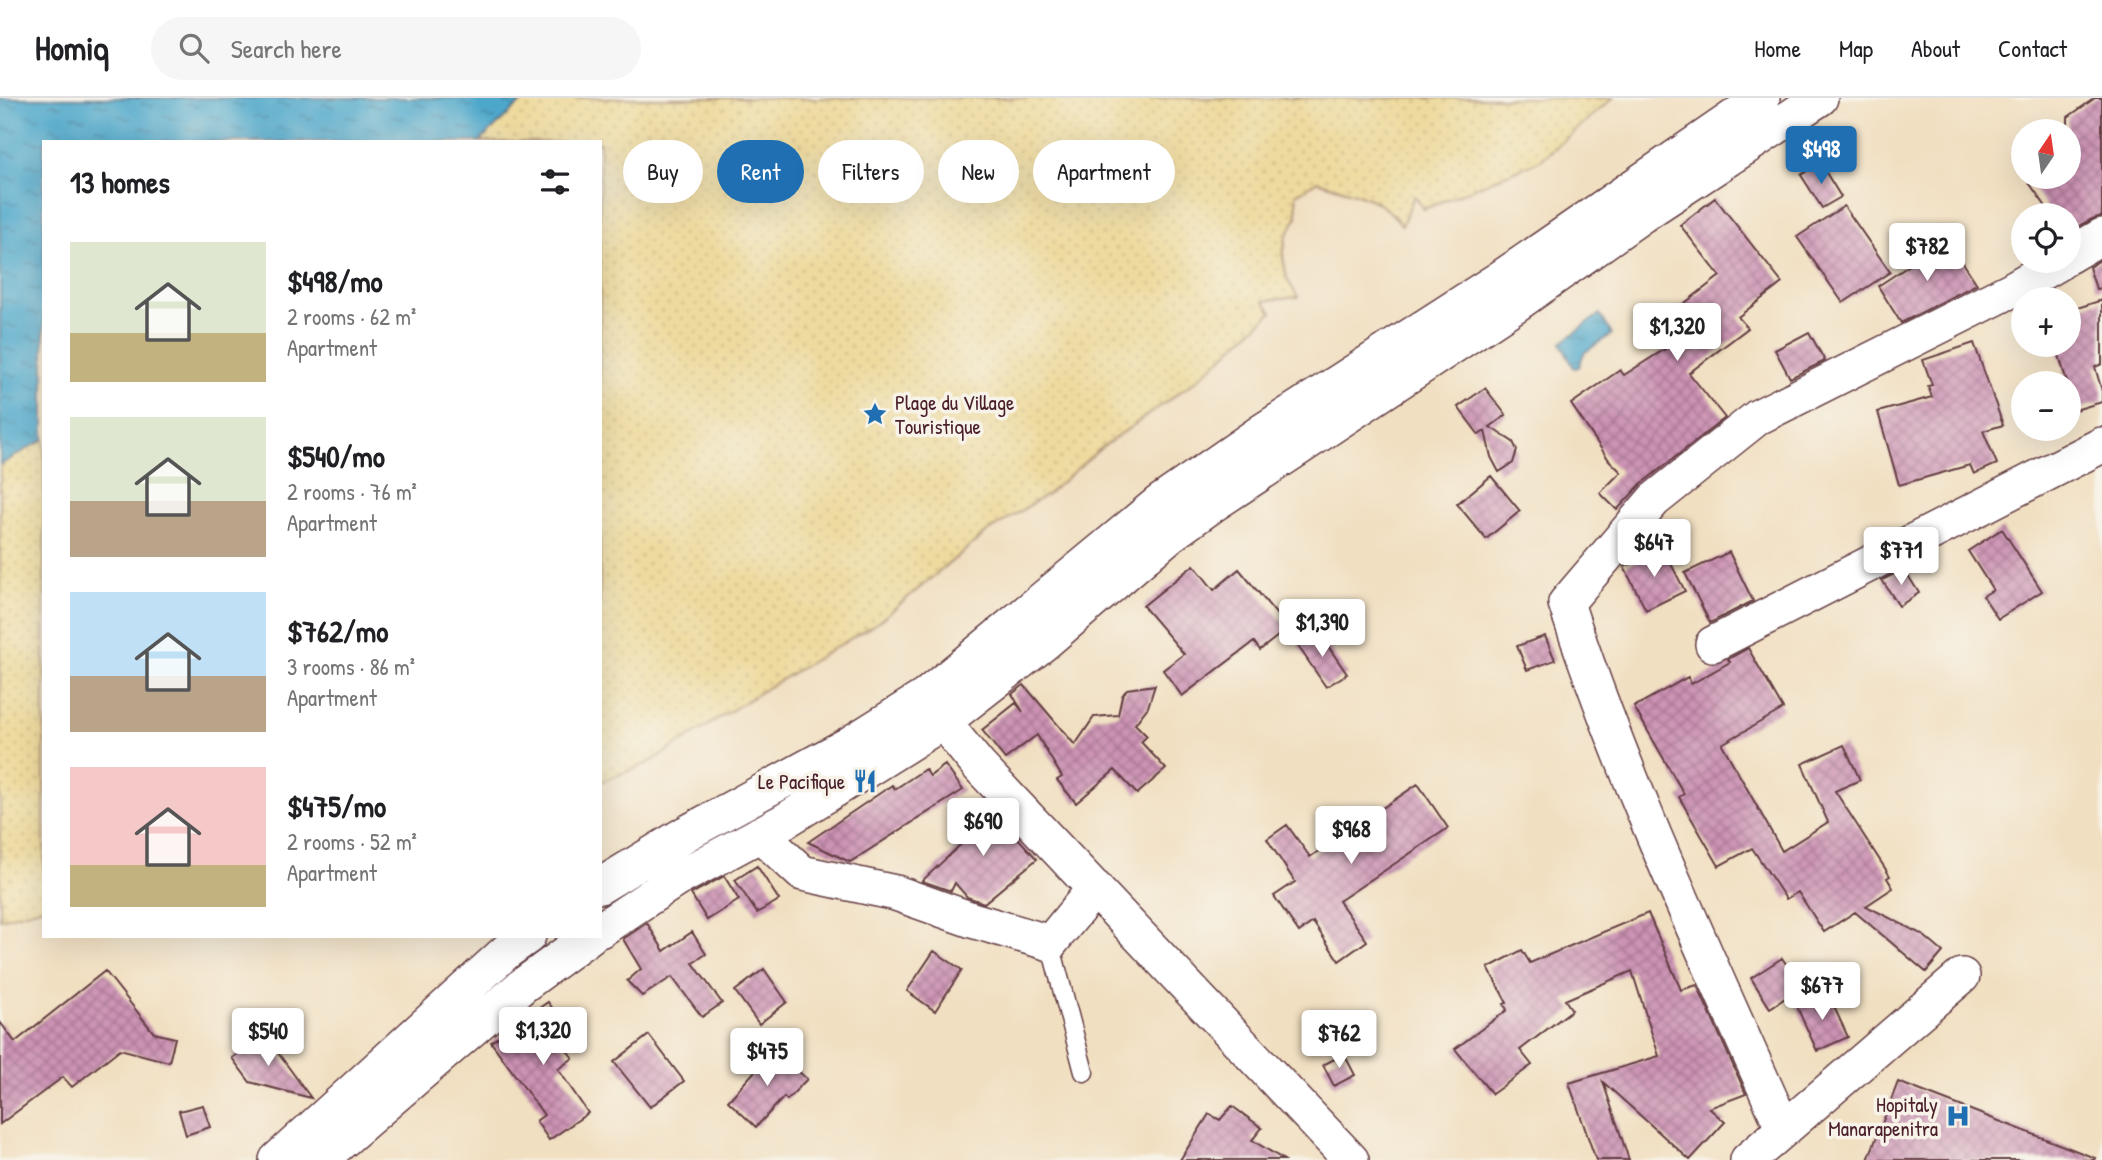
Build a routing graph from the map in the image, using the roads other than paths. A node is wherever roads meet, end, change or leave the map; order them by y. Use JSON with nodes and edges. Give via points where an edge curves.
{"nodes":[{"id":1,"x":1762,"y":98,"type":"edge"},
{"id":2,"x":1820,"y":98,"type":"edge"},
{"id":3,"x":1721,"y":145,"type":"junction"},
{"id":4,"x":2102,"y":236,"type":"edge"},
{"id":5,"x":2081,"y":248,"type":"edge"},
{"id":6,"x":2040,"y":273,"type":"edge"},
{"id":7,"x":2102,"y":445,"type":"edge"},
{"id":8,"x":1713,"y":644,"type":"dead end"},
{"id":9,"x":935,"y":709,"type":"junction"},
{"id":10,"x":760,"y":834,"type":"junction"},
{"id":11,"x":602,"y":885,"type":"edge"},
{"id":12,"x":1095,"y":888,"type":"junction"},
{"id":13,"x":602,"y":929,"type":"edge"},
{"id":14,"x":525,"y":938,"type":"edge"},
{"id":15,"x":587,"y":938,"type":"edge"},
{"id":16,"x":1050,"y":943,"type":"junction"},
{"id":17,"x":1962,"y":976,"type":"dead end"},
{"id":18,"x":1084,"y":1072,"type":"dead end"},
{"id":19,"x":1783,"y":1128,"type":"junction"},
{"id":20,"x":278,"y":1160,"type":"edge"},
{"id":21,"x":320,"y":1160,"type":"edge"},
{"id":22,"x":1351,"y":1160,"type":"edge"},
{"id":23,"x":1748,"y":1160,"type":"edge"}],
"edges":[{"from":1,"to":3,"type":"street"},
{"from":2,"to":3,"type":"street"},
{"from":3,"to":9,"type":"street","via":[[1501,278],[1159,503]]},
{"from":4,"to":5,"type":"street"},
{"from":6,"to":19,"type":"street","via":[[1758,417],[1654,500],[1566,603],[1593,685],[1678,892]]},
{"from":7,"to":8,"type":"street"},
{"from":9,"to":10,"type":"street"},
{"from":9,"to":11,"type":"street","via":[[848,745]]},
{"from":9,"to":12,"type":"street","via":[[979,766]]},
{"from":10,"to":13,"type":"street","via":[[677,879]]},
{"from":10,"to":16,"type":"street","via":[[802,873],[896,893]]},
{"from":12,"to":16,"type":"street"},
{"from":12,"to":22,"type":"street"},
{"from":14,"to":20,"type":"street"},
{"from":15,"to":21,"type":"street","via":[[522,986]]},
{"from":16,"to":18,"type":"lane"},
{"from":17,"to":19,"type":"street"},
{"from":19,"to":23,"type":"street"}]}
